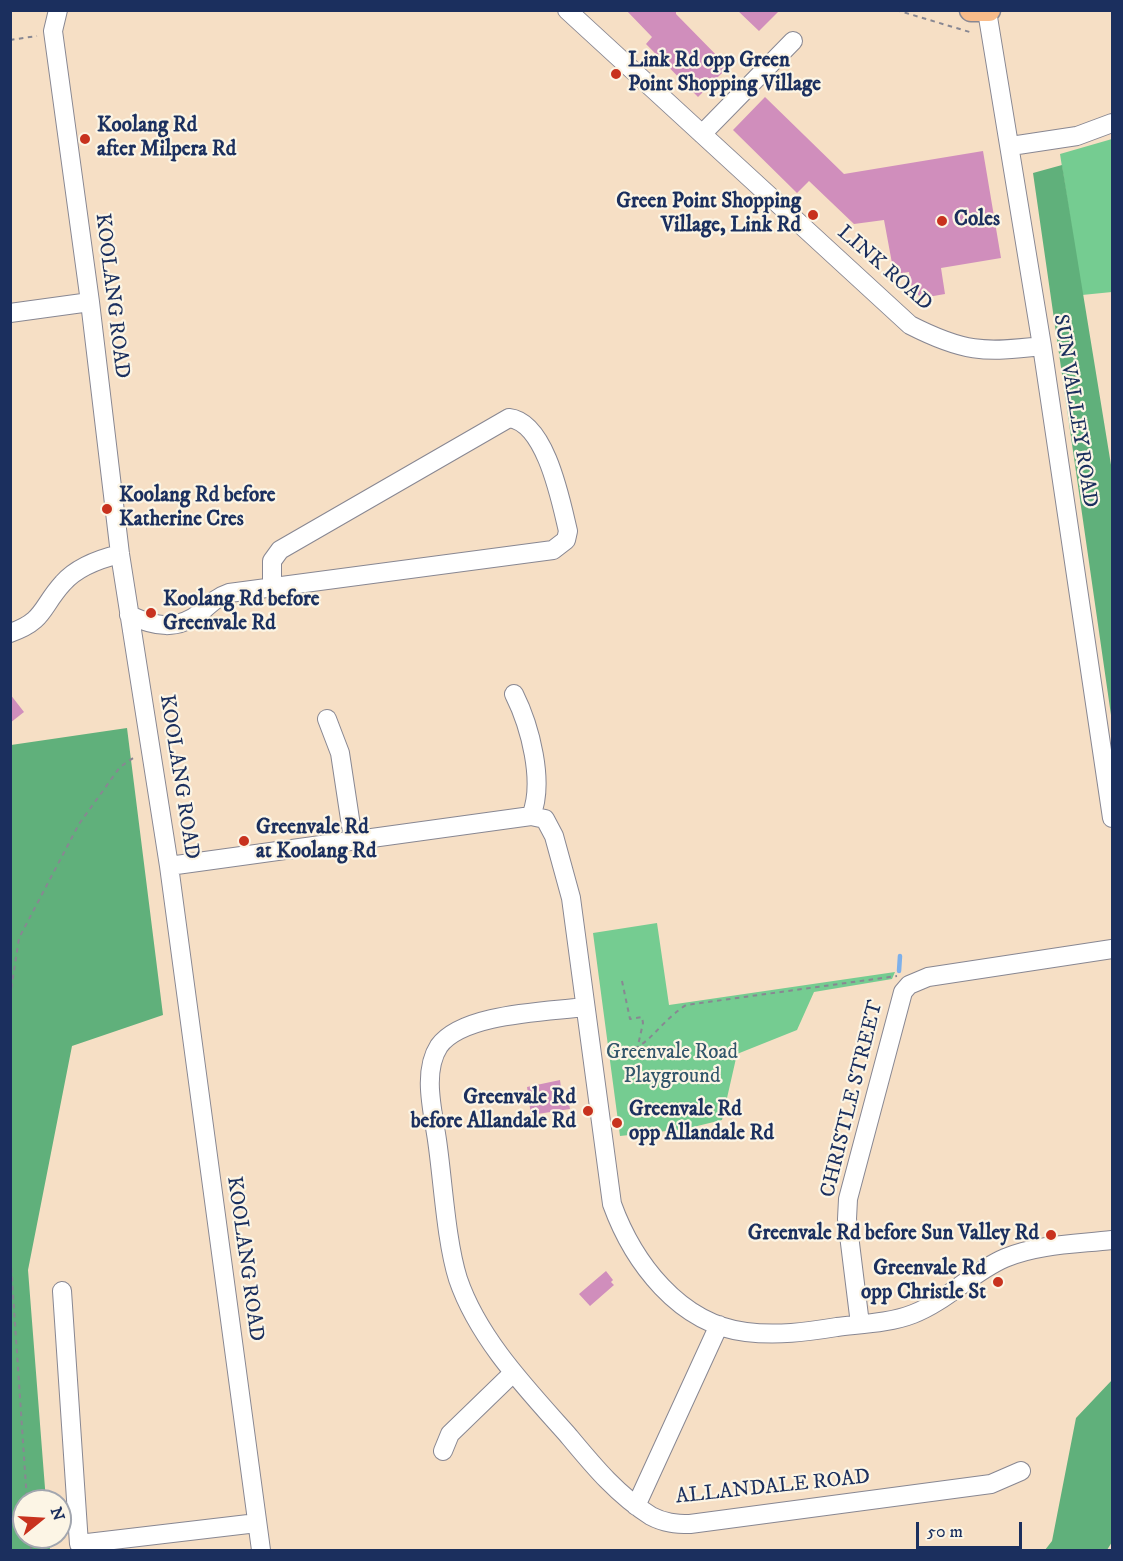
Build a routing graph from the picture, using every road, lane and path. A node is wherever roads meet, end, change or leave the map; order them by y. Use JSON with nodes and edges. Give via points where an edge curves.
{"nodes":[{"id":1,"x":58,"y":10,"type":"edge"},
{"id":2,"x":567,"y":10,"type":"edge"},
{"id":3,"x":896,"y":10,"type":"edge"},
{"id":4,"x":971,"y":10,"type":"edge"},
{"id":5,"x":988,"y":11,"type":"edge"},
{"id":6,"x":40,"y":36,"type":"dead end"},
{"id":7,"x":990,"y":38,"type":"junction"},
{"id":8,"x":10,"y":40,"type":"edge"},
{"id":9,"x":793,"y":41,"type":"dead end"},
{"id":10,"x":1113,"y":123,"type":"edge"},
{"id":11,"x":702,"y":134,"type":"junction"},
{"id":12,"x":1011,"y":146,"type":"junction"},
{"id":13,"x":90,"y":302,"type":"junction"},
{"id":14,"x":10,"y":313,"type":"edge"},
{"id":15,"x":1042,"y":346,"type":"junction"},
{"id":16,"x":120,"y":554,"type":"junction"},
{"id":17,"x":272,"y":586,"type":"junction"},
{"id":18,"x":129,"y":615,"type":"junction"},
{"id":19,"x":10,"y":633,"type":"edge"},
{"id":20,"x":514,"y":694,"type":"dead end"},
{"id":21,"x":327,"y":718,"type":"dead end"},
{"id":22,"x":151,"y":751,"type":"junction"},
{"id":23,"x":531,"y":816,"type":"junction"},
{"id":24,"x":1113,"y":818,"type":"edge"},
{"id":25,"x":352,"y":839,"type":"junction"},
{"id":26,"x":169,"y":866,"type":"junction"},
{"id":27,"x":1113,"y":949,"type":"edge"},
{"id":28,"x":622,"y":981,"type":"dead end"},
{"id":29,"x":913,"y":983,"type":"junction"},
{"id":30,"x":10,"y":997,"type":"edge"},
{"id":31,"x":585,"y":1007,"type":"junction"},
{"id":32,"x":637,"y":1050,"type":"junction"},
{"id":33,"x":592,"y":1059,"type":"junction"},
{"id":34,"x":1113,"y":1239,"type":"edge"},
{"id":35,"x":10,"y":1250,"type":"edge"},
{"id":36,"x":62,"y":1292,"type":"dead end"},
{"id":37,"x":860,"y":1324,"type":"junction"},
{"id":38,"x":719,"y":1325,"type":"junction"},
{"id":39,"x":513,"y":1373,"type":"junction"},
{"id":40,"x":443,"y":1451,"type":"dead end"},
{"id":41,"x":1021,"y":1471,"type":"dead end"},
{"id":42,"x":26,"y":1489,"type":"edge"},
{"id":43,"x":636,"y":1506,"type":"junction"},
{"id":44,"x":257,"y":1523,"type":"junction"},
{"id":45,"x":261,"y":1551,"type":"edge"}],
"edges":[{"from":1,"to":13,"type":"street","name":"KOOLANG ROAD","via":[[53,31]]},
{"from":2,"to":11,"type":"street","name":"LINK ROAD"},
{"from":3,"to":7,"type":"path"},
{"from":4,"to":5,"type":"main road"},
{"from":5,"to":7,"type":"street","name":"SUN VALLEY ROAD"},
{"from":6,"to":8,"type":"path"},
{"from":7,"to":12,"type":"street","name":"SUN VALLEY ROAD"},
{"from":9,"to":11,"type":"street"},
{"from":10,"to":12,"type":"street","via":[[1077,136]]},
{"from":11,"to":15,"type":"street","name":"LINK ROAD","via":[[910,325],[962,348],[1002,351]]},
{"from":12,"to":15,"type":"street","name":"SUN VALLEY ROAD"},
{"from":13,"to":14,"type":"street"},
{"from":13,"to":16,"type":"street","name":"KOOLANG ROAD"},
{"from":15,"to":24,"type":"street","name":"SUN VALLEY ROAD"},
{"from":16,"to":18,"type":"street","name":"KOOLANG ROAD"},
{"from":16,"to":19,"type":"street","via":[[102,558],[76,572],[33,623]]},
{"from":17,"to":17,"type":"street","via":[[553,550],[566,540],[568,531],[554,471],[526,425],[509,418],[280,550],[272,561]]},
{"from":17,"to":18,"type":"street","via":[[224,595],[194,618],[176,626],[158,626]]},
{"from":18,"to":22,"type":"street","name":"KOOLANG ROAD"},
{"from":20,"to":23,"type":"street","via":[[527,721],[534,765],[537,793]]},
{"from":21,"to":25,"type":"street","via":[[340,753]]},
{"from":22,"to":26,"type":"street","name":"KOOLANG ROAD"},
{"from":22,"to":30,"type":"path","via":[[128,759],[120,767],[79,824],[19,939]]},
{"from":23,"to":25,"type":"street"},
{"from":23,"to":31,"type":"street","via":[[541,816],[549,823],[561,858],[571,898]]},
{"from":25,"to":26,"type":"street"},
{"from":26,"to":44,"type":"street","name":"KOOLANG ROAD"},
{"from":27,"to":29,"type":"street","via":[[928,977]]},
{"from":28,"to":32,"type":"path","via":[[630,1019],[642,1017]]},
{"from":29,"to":32,"type":"path","via":[[896,976],[686,1005]]},
{"from":29,"to":37,"type":"street","name":"CHRISTLE STREET","via":[[900,1001],[848,1199]]},
{"from":31,"to":33,"type":"street"},
{"from":31,"to":39,"type":"street","name":"ALLANDALE ROAD","via":[[474,1023],[440,1045],[433,1064],[430,1088],[458,1277],[466,1299]]},
{"from":32,"to":33,"type":"path"},
{"from":33,"to":38,"type":"street","via":[[612,1204],[621,1229],[636,1257],[662,1288]]},
{"from":34,"to":37,"type":"street","via":[[1029,1250],[1005,1258],[935,1305],[910,1316]]},
{"from":35,"to":42,"type":"path"},
{"from":36,"to":44,"type":"street","via":[[79,1544]]},
{"from":37,"to":38,"type":"street","via":[[776,1334],[744,1332]]},
{"from":38,"to":43,"type":"street"},
{"from":39,"to":40,"type":"street","via":[[450,1434]]},
{"from":39,"to":43,"type":"street","name":"ALLANDALE ROAD","via":[[612,1486]]},
{"from":41,"to":43,"type":"street","name":"ALLANDALE ROAD","via":[[991,1484],[690,1524],[662,1521]]},
{"from":44,"to":45,"type":"street","name":"KOOLANG ROAD"}]}
